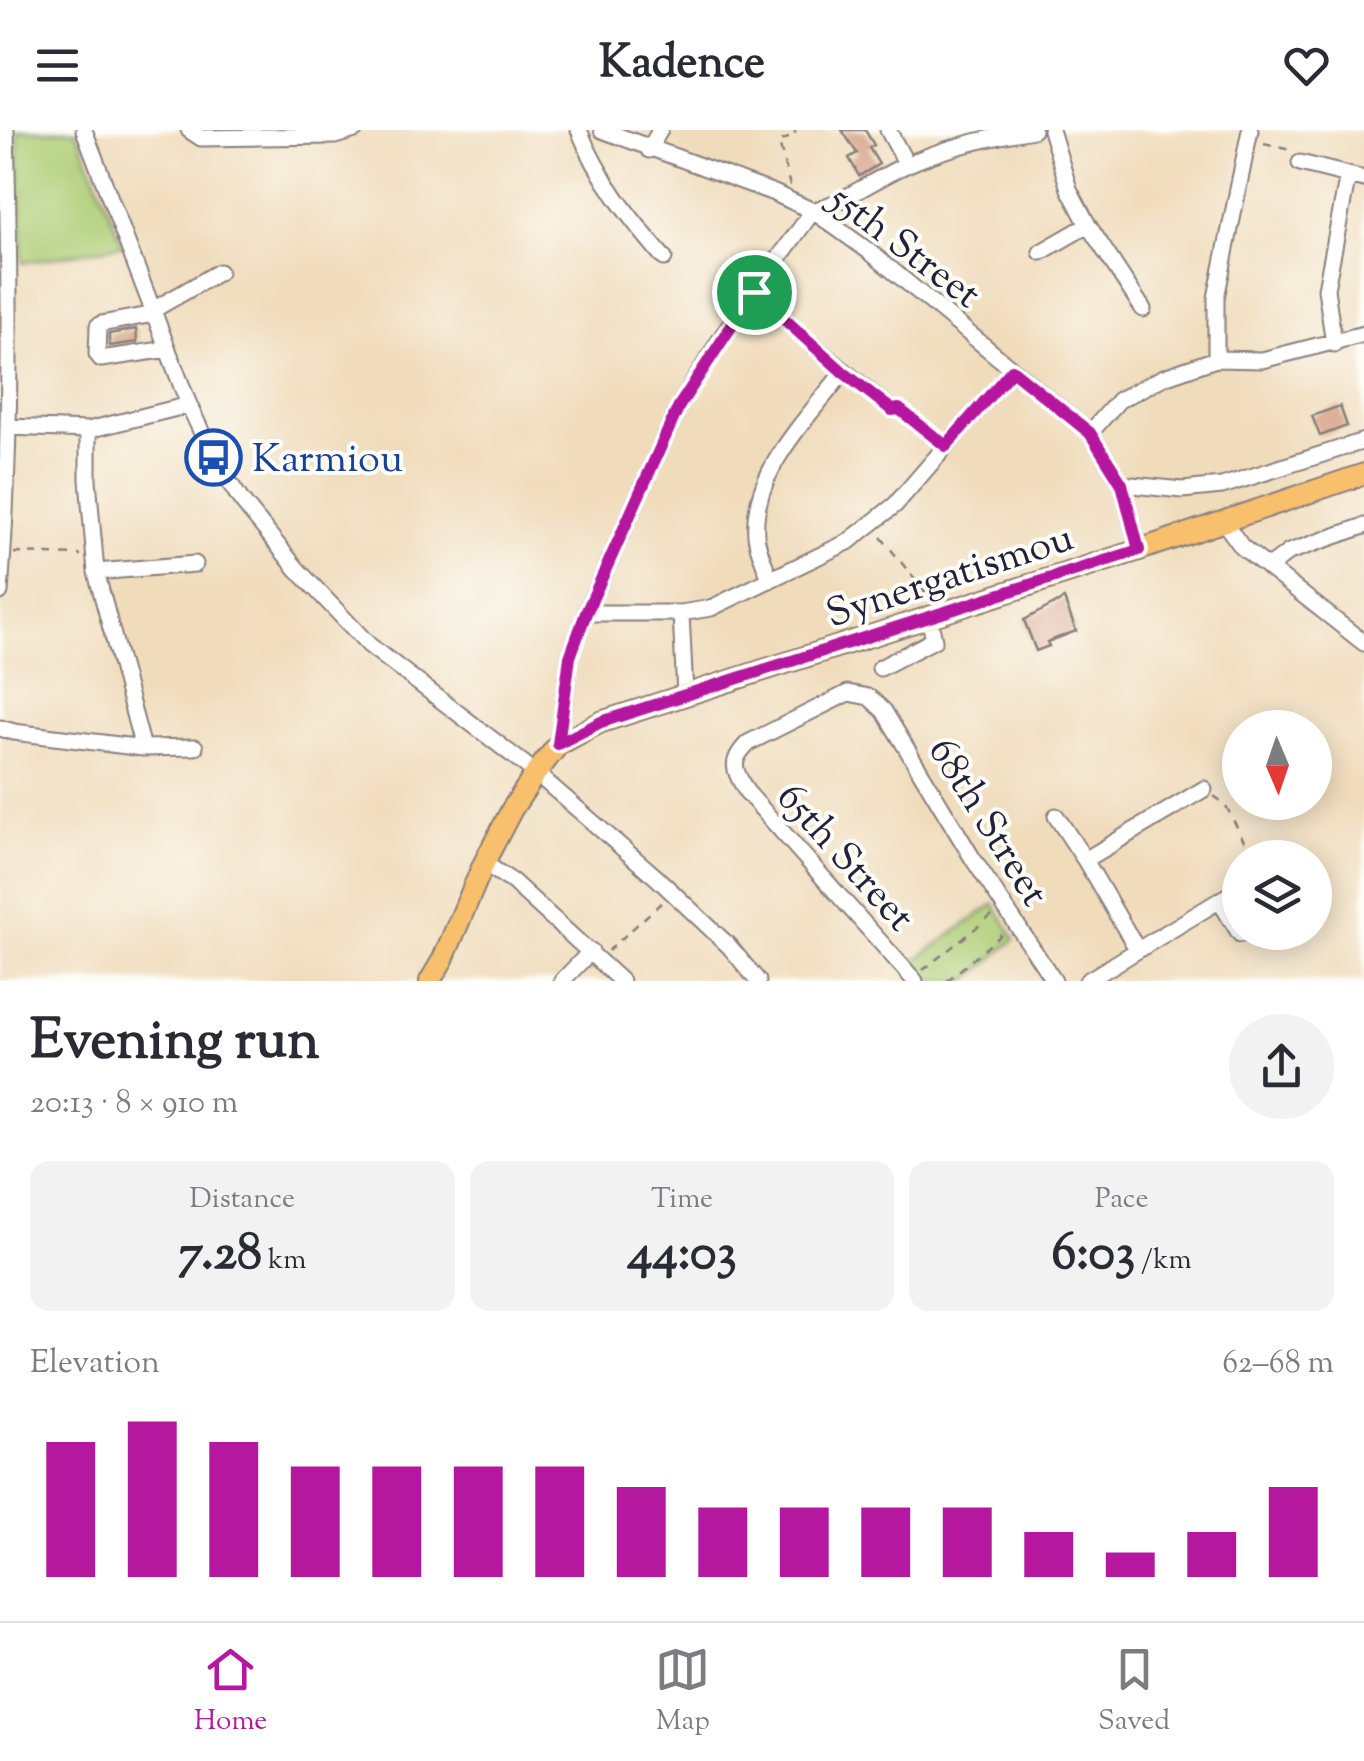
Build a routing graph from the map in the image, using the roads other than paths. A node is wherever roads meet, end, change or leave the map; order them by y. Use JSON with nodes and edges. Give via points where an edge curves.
{"nodes":[{"id":1,"x":6,"y":130,"type":"edge"},
{"id":2,"x":84,"y":130,"type":"edge"},
{"id":3,"x":190,"y":130,"type":"edge"},
{"id":4,"x":355,"y":130,"type":"edge"},
{"id":5,"x":579,"y":130,"type":"edge"},
{"id":6,"x":602,"y":130,"type":"edge"},
{"id":7,"x":660,"y":130,"type":"edge"},
{"id":8,"x":888,"y":130,"type":"edge"},
{"id":9,"x":1033,"y":130,"type":"edge"},
{"id":10,"x":1051,"y":130,"type":"edge"},
{"id":11,"x":1249,"y":135,"type":"edge"},
{"id":12,"x":649,"y":150,"type":"junction"},
{"id":13,"x":1300,"y":163,"type":"road end"},
{"id":14,"x":907,"y":164,"type":"junction"},
{"id":15,"x":1356,"y":177,"type":"edge"},
{"id":16,"x":813,"y":211,"type":"junction"},
{"id":17,"x":1088,"y":225,"type":"junction"},
{"id":18,"x":1040,"y":252,"type":"dead end"},
{"id":19,"x":664,"y":258,"type":"dead end"},
{"id":20,"x":219,"y":272,"type":"dead end"},
{"id":21,"x":1143,"y":309,"type":"dead end"},
{"id":22,"x":154,"y":312,"type":"junction"},
{"id":23,"x":1364,"y":334,"type":"edge"},
{"id":24,"x":1334,"y":344,"type":"junction"},
{"id":25,"x":814,"y":346,"type":"road end"},
{"id":26,"x":168,"y":349,"type":"junction"},
{"id":27,"x":1216,"y":359,"type":"junction"},
{"id":28,"x":1012,"y":370,"type":"junction"},
{"id":29,"x":843,"y":372,"type":"junction"},
{"id":30,"x":190,"y":405,"type":"junction"},
{"id":31,"x":892,"y":410,"type":"road end"},
{"id":32,"x":8,"y":427,"type":"junction"},
{"id":33,"x":88,"y":430,"type":"junction"},
{"id":34,"x":1090,"y":433,"type":"junction"},
{"id":35,"x":1364,"y":442,"type":"edge"},
{"id":36,"x":1364,"y":474,"type":"edge"},
{"id":37,"x":1122,"y":484,"type":"junction"},
{"id":38,"x":1224,"y":521,"type":"junction"},
{"id":39,"x":1364,"y":526,"type":"edge"},
{"id":40,"x":1139,"y":550,"type":"junction"},
{"id":41,"x":195,"y":564,"type":"dead end"},
{"id":42,"x":1268,"y":568,"type":"junction"},
{"id":43,"x":96,"y":572,"type":"junction"},
{"id":44,"x":770,"y":580,"type":"junction"},
{"id":45,"x":0,"y":592,"type":"edge"},
{"id":46,"x":586,"y":613,"type":"junction"},
{"id":47,"x":682,"y":613,"type":"junction"},
{"id":48,"x":935,"y":615,"type":"junction"},
{"id":49,"x":1364,"y":643,"type":"edge"},
{"id":50,"x":880,"y":668,"type":"dead end"},
{"id":51,"x":685,"y":695,"type":"junction"},
{"id":52,"x":0,"y":728,"type":"edge"},
{"id":53,"x":558,"y":744,"type":"junction"},
{"id":54,"x":195,"y":747,"type":"dead end"},
{"id":55,"x":143,"y":748,"type":"junction"},
{"id":56,"x":735,"y":770,"type":"joint"},
{"id":57,"x":536,"y":774,"type":"junction"},
{"id":58,"x":1204,"y":788,"type":"road end"},
{"id":59,"x":1056,"y":816,"type":"dead end"},
{"id":60,"x":1086,"y":860,"type":"junction"},
{"id":61,"x":484,"y":863,"type":"junction"},
{"id":62,"x":1222,"y":898,"type":"edge"},
{"id":63,"x":1219,"y":900,"type":"junction"},
{"id":64,"x":1222,"y":905,"type":"edge"},
{"id":65,"x":1137,"y":949,"type":"junction"},
{"id":66,"x":595,"y":955,"type":"junction"},
{"id":67,"x":914,"y":980,"type":"edge"},
{"id":68,"x":430,"y":981,"type":"edge"},
{"id":69,"x":562,"y":981,"type":"edge"},
{"id":70,"x":621,"y":981,"type":"edge"},
{"id":71,"x":758,"y":981,"type":"edge"},
{"id":72,"x":1054,"y":981,"type":"edge"},
{"id":73,"x":1087,"y":981,"type":"edge"}],
"edges":[{"from":1,"to":32,"type":"street"},
{"from":2,"to":22,"type":"street"},
{"from":3,"to":4,"type":"street","via":[[201,138],[336,136]]},
{"from":5,"to":19,"type":"street","via":[[620,207]]},
{"from":6,"to":12,"type":"street","name":"55th Street"},
{"from":7,"to":12,"type":"street"},
{"from":8,"to":14,"type":"street"},
{"from":9,"to":14,"type":"street"},
{"from":10,"to":17,"type":"street"},
{"from":11,"to":27,"type":"street","via":[[1216,298]]},
{"from":12,"to":16,"type":"street","name":"55th Street"},
{"from":13,"to":15,"type":"street"},
{"from":14,"to":16,"type":"street"},
{"from":15,"to":24,"type":"street","via":[[1326,289]]},
{"from":16,"to":28,"type":"street","name":"55th Street"},
{"from":16,"to":46,"type":"street","via":[[679,406]]},
{"from":17,"to":18,"type":"street"},
{"from":17,"to":21,"type":"street"},
{"from":20,"to":22,"type":"street"},
{"from":22,"to":26,"type":"street"},
{"from":22,"to":26,"type":"street","via":[[100,324],[97,354],[100,359]]},
{"from":23,"to":24,"type":"street"},
{"from":24,"to":27,"type":"street","via":[[1262,360]]},
{"from":25,"to":29,"type":"street"},
{"from":26,"to":30,"type":"street"},
{"from":27,"to":34,"type":"street","via":[[1119,400]]},
{"from":28,"to":34,"type":"street","name":"55th Street"},
{"from":28,"to":44,"type":"street","via":[[895,505],[848,542]]},
{"from":29,"to":31,"type":"street"},
{"from":29,"to":44,"type":"street","via":[[774,464],[760,496],[756,536]]},
{"from":30,"to":33,"type":"street"},
{"from":30,"to":57,"type":"street","via":[[213,457],[297,570],[369,645]]},
{"from":32,"to":33,"type":"street"},
{"from":32,"to":45,"type":"street"},
{"from":33,"to":43,"type":"street"},
{"from":34,"to":37,"type":"street","name":"55th Street"},
{"from":35,"to":37,"type":"street","via":[[1222,486]]},
{"from":36,"to":38,"type":"main road","name":"Synergatismou"},
{"from":37,"to":40,"type":"street","name":"55th Street"},
{"from":38,"to":40,"type":"main road","name":"Synergatismou"},
{"from":38,"to":42,"type":"street"},
{"from":39,"to":42,"type":"street","via":[[1289,552]]},
{"from":40,"to":48,"type":"main road","name":"Synergatismou"},
{"from":41,"to":43,"type":"street"},
{"from":42,"to":49,"type":"street"},
{"from":43,"to":55,"type":"street"},
{"from":44,"to":47,"type":"street","via":[[711,608]]},
{"from":46,"to":47,"type":"street"},
{"from":46,"to":53,"type":"street","via":[[570,657]]},
{"from":47,"to":51,"type":"street"},
{"from":48,"to":50,"type":"street","via":[[934,640]]},
{"from":48,"to":51,"type":"main road","name":"Synergatismou"},
{"from":51,"to":53,"type":"main road","name":"Synergatismou","via":[[601,722]]},
{"from":52,"to":55,"type":"street"},
{"from":53,"to":57,"type":"main road"},
{"from":54,"to":55,"type":"street"},
{"from":56,"to":67,"type":"street","name":"65th Street","via":[[746,791]]},
{"from":56,"to":72,"type":"street","name":"68th Street","via":[[737,754],[748,743],[848,693],[868,697],[884,711]]},
{"from":57,"to":61,"type":"main road"},
{"from":57,"to":71,"type":"street","via":[[673,892]]},
{"from":58,"to":60,"type":"street"},
{"from":59,"to":60,"type":"street"},
{"from":60,"to":65,"type":"street"},
{"from":61,"to":66,"type":"street"},
{"from":61,"to":68,"type":"main road"},
{"from":62,"to":63,"type":"street"},
{"from":63,"to":64,"type":"street"},
{"from":63,"to":65,"type":"street"},
{"from":65,"to":73,"type":"street"},
{"from":66,"to":69,"type":"street"},
{"from":66,"to":70,"type":"street"}]}
